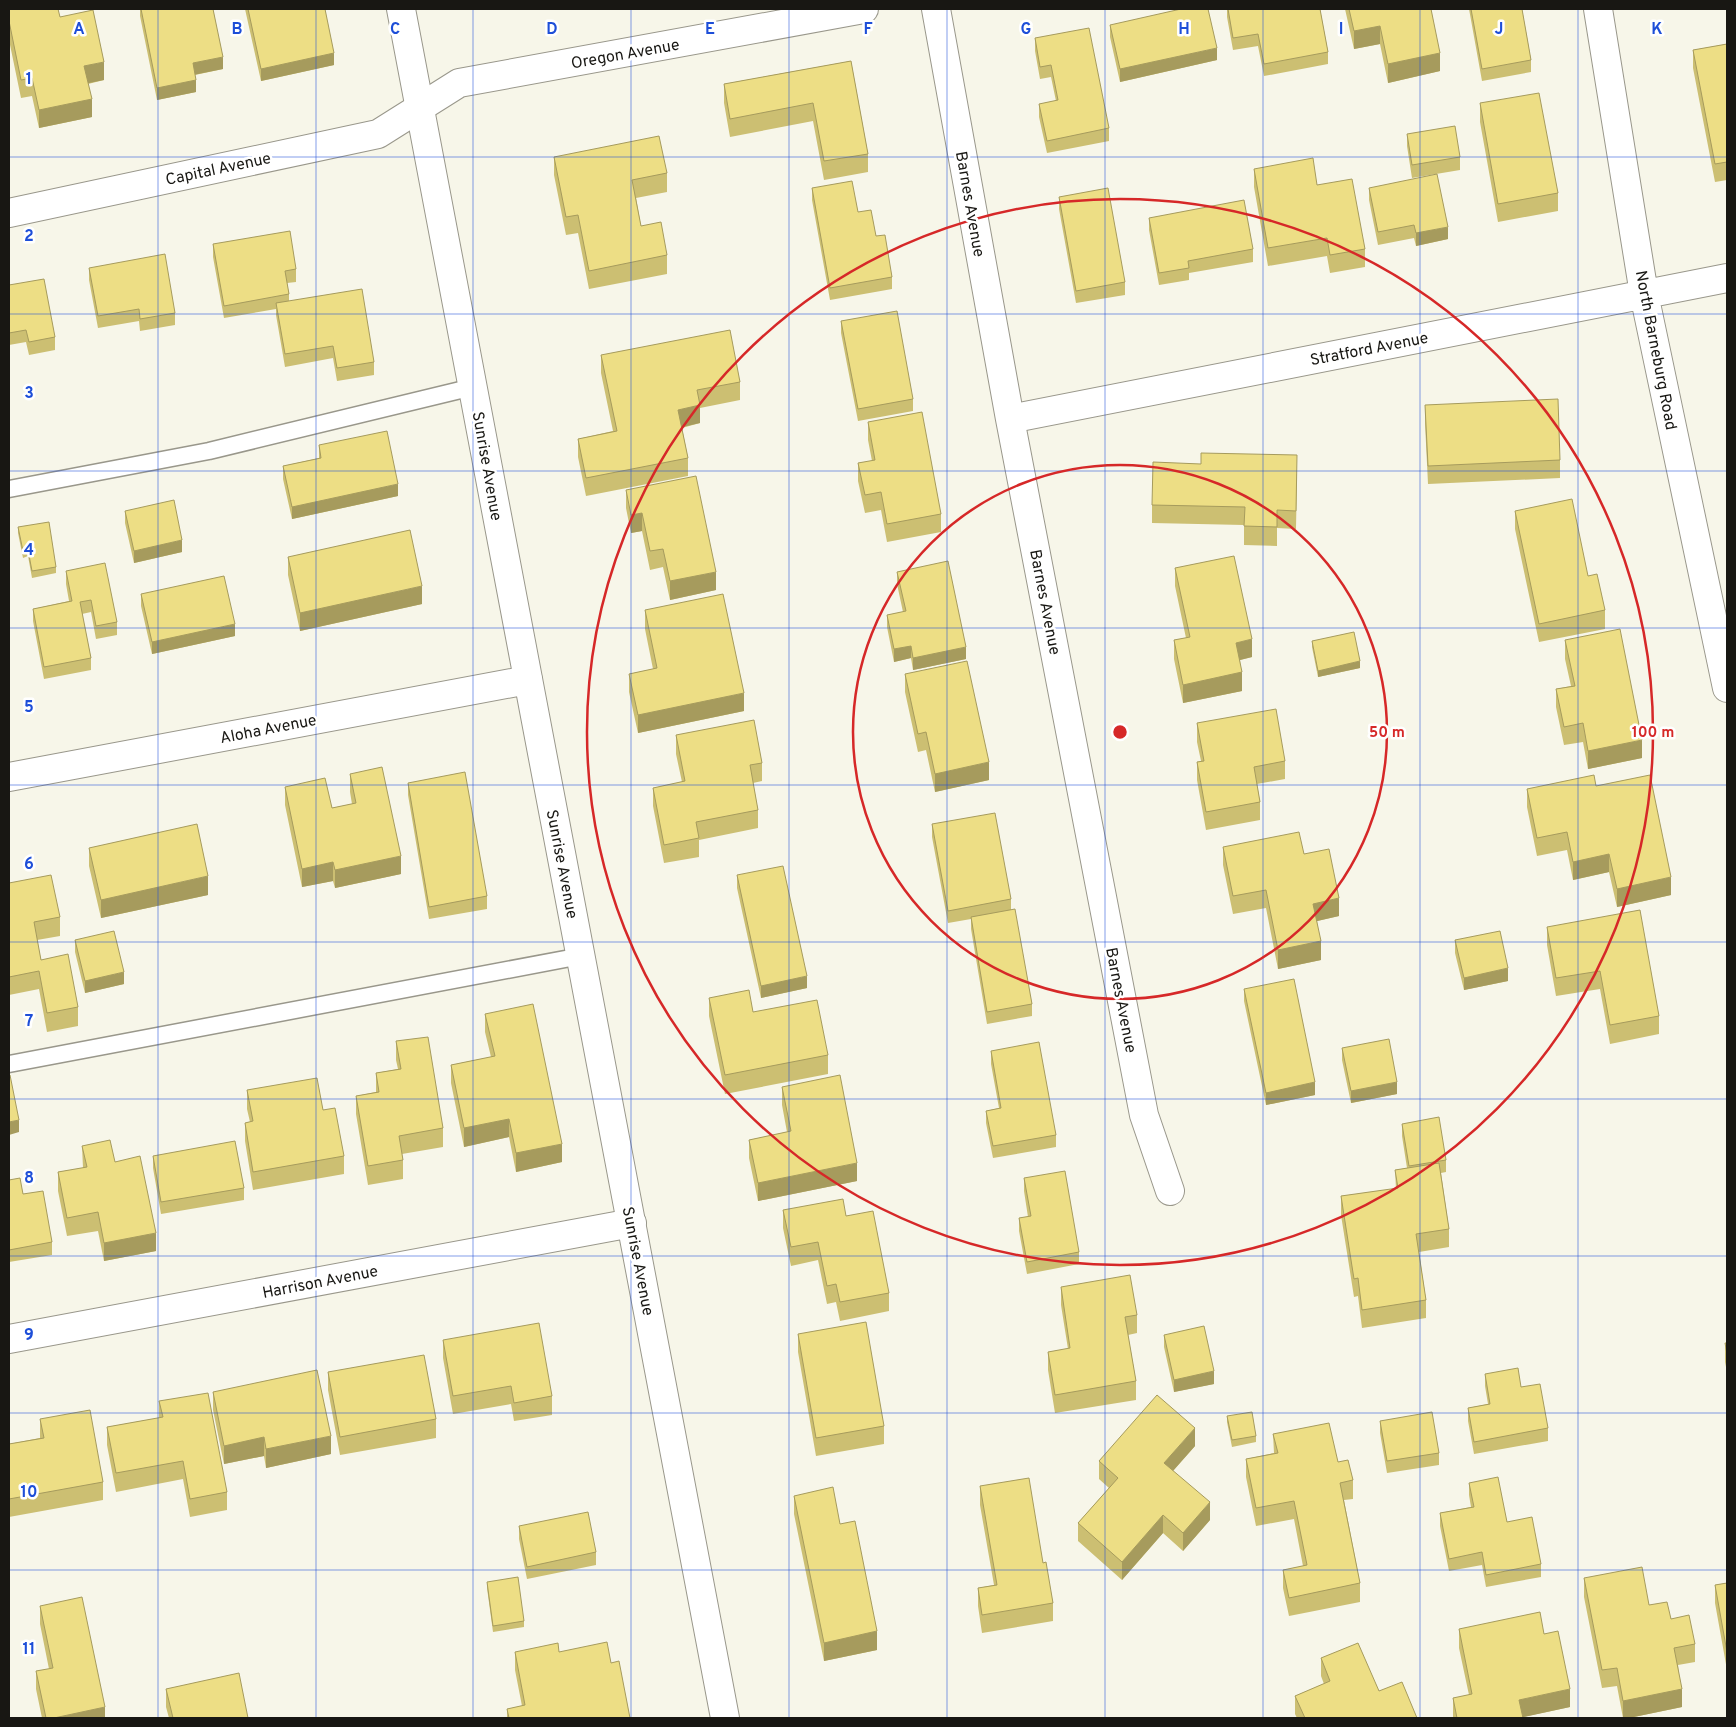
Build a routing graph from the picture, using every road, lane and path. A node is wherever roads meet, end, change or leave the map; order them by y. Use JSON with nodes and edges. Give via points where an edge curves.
{"nodes":[{"id":1,"x":401,"y":9,"type":"edge"},
{"id":2,"x":864,"y":9,"type":"edge"},
{"id":3,"x":936,"y":9,"type":"edge"},
{"id":4,"x":1598,"y":9,"type":"edge"},
{"id":5,"x":421,"y":106,"type":"junction"},
{"id":6,"x":9,"y":213,"type":"edge"},
{"id":7,"x":1727,"y":278,"type":"edge"},
{"id":8,"x":1644,"y":294,"type":"junction"},
{"id":9,"x":473,"y":387,"type":"junction"},
{"id":10,"x":1010,"y":419,"type":"junction"},
{"id":11,"x":9,"y":489,"type":"edge"},
{"id":12,"x":528,"y":680,"type":"junction"},
{"id":13,"x":1727,"y":688,"type":"edge"},
{"id":14,"x":9,"y":776,"type":"edge"},
{"id":15,"x":581,"y":956,"type":"junction"},
{"id":16,"x":9,"y":1064,"type":"edge"},
{"id":17,"x":1170,"y":1191,"type":"dead end"},
{"id":18,"x":632,"y":1223,"type":"junction"},
{"id":19,"x":9,"y":1339,"type":"edge"},
{"id":20,"x":725,"y":1718,"type":"edge"}],
"edges":[{"from":1,"to":5,"type":"street","name":"Sunrise Avenue"},
{"from":2,"to":5,"type":"street","name":"Oregon Avenue","via":[[459,83]]},
{"from":3,"to":10,"type":"street","name":"Barnes Avenue"},
{"from":4,"to":8,"type":"street","name":"North Barneburg Road"},
{"from":5,"to":6,"type":"street","name":"Capital Avenue","via":[[378,134]]},
{"from":5,"to":9,"type":"street","name":"Sunrise Avenue"},
{"from":7,"to":8,"type":"street","name":"Stratford Avenue"},
{"from":8,"to":10,"type":"street","name":"Stratford Avenue"},
{"from":8,"to":13,"type":"street","name":"North Barneburg Road"},
{"from":9,"to":11,"type":"lane","via":[[209,451]]},
{"from":9,"to":12,"type":"street","name":"Sunrise Avenue"},
{"from":10,"to":17,"type":"street","name":"Barnes Avenue","via":[[1144,1115]]},
{"from":12,"to":14,"type":"street","name":"Aloha Avenue"},
{"from":12,"to":15,"type":"street","name":"Sunrise Avenue"},
{"from":15,"to":16,"type":"lane"},
{"from":15,"to":18,"type":"street","name":"Sunrise Avenue"},
{"from":18,"to":19,"type":"street","name":"Harrison Avenue"},
{"from":18,"to":20,"type":"street","name":"Sunrise Avenue"}]}
